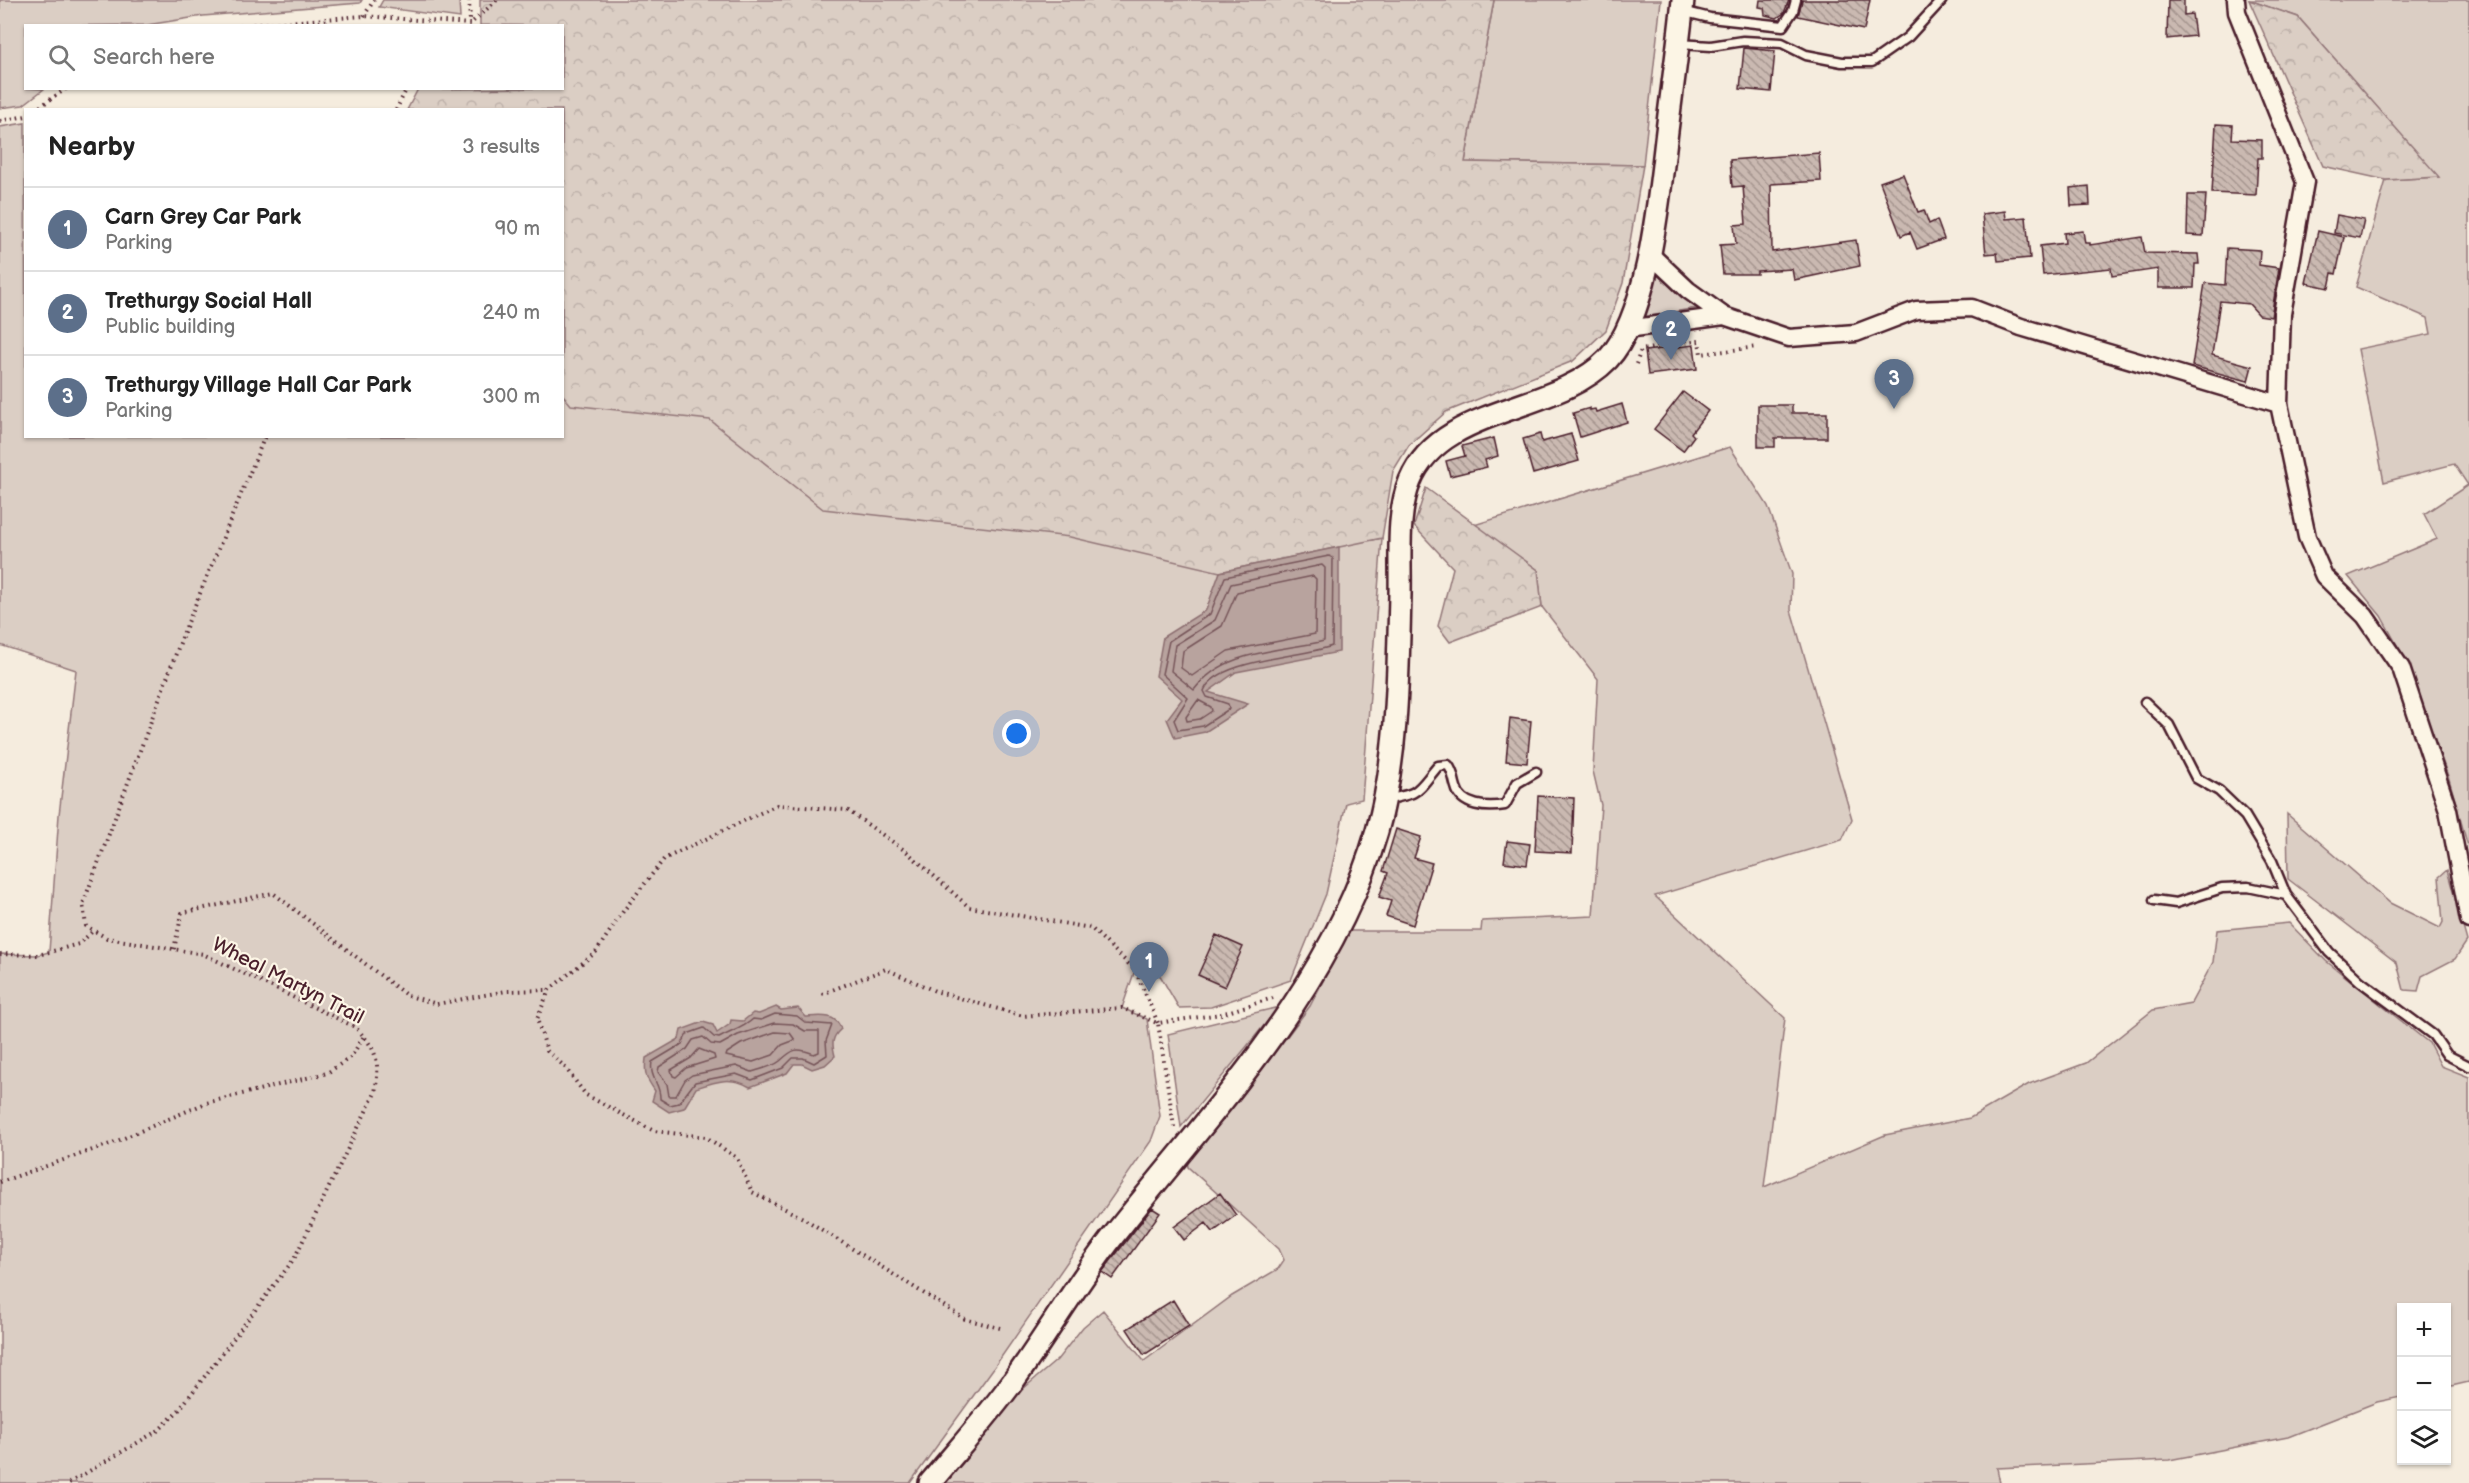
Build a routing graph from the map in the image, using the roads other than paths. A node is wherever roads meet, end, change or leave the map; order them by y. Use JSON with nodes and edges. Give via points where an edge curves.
{"nodes":[{"id":1,"x":1796,"y":0,"type":"edge"},
{"id":2,"x":1942,"y":0,"type":"edge"},
{"id":3,"x":2236,"y":0,"type":"edge"},
{"id":4,"x":1682,"y":6,"type":"edge"},
{"id":5,"x":1677,"y":44,"type":"junction"},
{"id":6,"x":1651,"y":255,"type":"junction"},
{"id":7,"x":1724,"y":316,"type":"junction"},
{"id":8,"x":1627,"y":329,"type":"junction"},
{"id":9,"x":2279,"y":404,"type":"junction"},
{"id":10,"x":2145,"y":702,"type":"dead end"},
{"id":11,"x":1536,"y":772,"type":"dead end"},
{"id":12,"x":1384,"y":800,"type":"junction"},
{"id":13,"x":2286,"y":895,"type":"junction"},
{"id":14,"x":2154,"y":900,"type":"dead end"},
{"id":15,"x":2469,"y":920,"type":"edge"},
{"id":16,"x":2469,"y":1066,"type":"edge"},
{"id":17,"x":930,"y":1483,"type":"edge"}],
"edges":[{"from":1,"to":4,"type":"lane","via":[[1783,26],[1710,18]]},
{"from":2,"to":5,"type":"lane","via":[[1908,37],[1872,62],[1806,55],[1782,43]]},
{"from":3,"to":9,"type":"street","via":[[2237,12],[2305,182],[2282,314]]},
{"from":4,"to":5,"type":"street"},
{"from":5,"to":6,"type":"street"},
{"from":6,"to":7,"type":"street","via":[[1688,290]]},
{"from":6,"to":8,"type":"street"},
{"from":7,"to":8,"type":"street"},
{"from":7,"to":9,"type":"street","via":[[1789,338],[1856,333],[1916,310],[1972,308],[2021,327]]},
{"from":8,"to":12,"type":"street","via":[[1609,358],[1580,380],[1454,434],[1421,460],[1409,484],[1402,517],[1397,690]]},
{"from":9,"to":15,"type":"street","via":[[2307,537],[2324,576],[2365,616],[2401,668],[2448,810]]},
{"from":10,"to":13,"type":"lane","via":[[2169,725],[2196,778],[2219,791],[2245,816],[2272,861]]},
{"from":11,"to":12,"type":"lane","via":[[1517,783],[1505,805],[1496,807],[1461,798],[1448,765],[1438,766],[1424,788],[1408,796]]},
{"from":12,"to":17,"type":"street","via":[[1376,834],[1344,916],[1305,989],[1271,1040],[1110,1240],[1012,1383]]},
{"from":13,"to":14,"type":"lane","via":[[2248,887],[2222,888],[2176,903]]},
{"from":13,"to":16,"type":"lane","via":[[2329,952],[2433,1035],[2447,1055]]}]}
